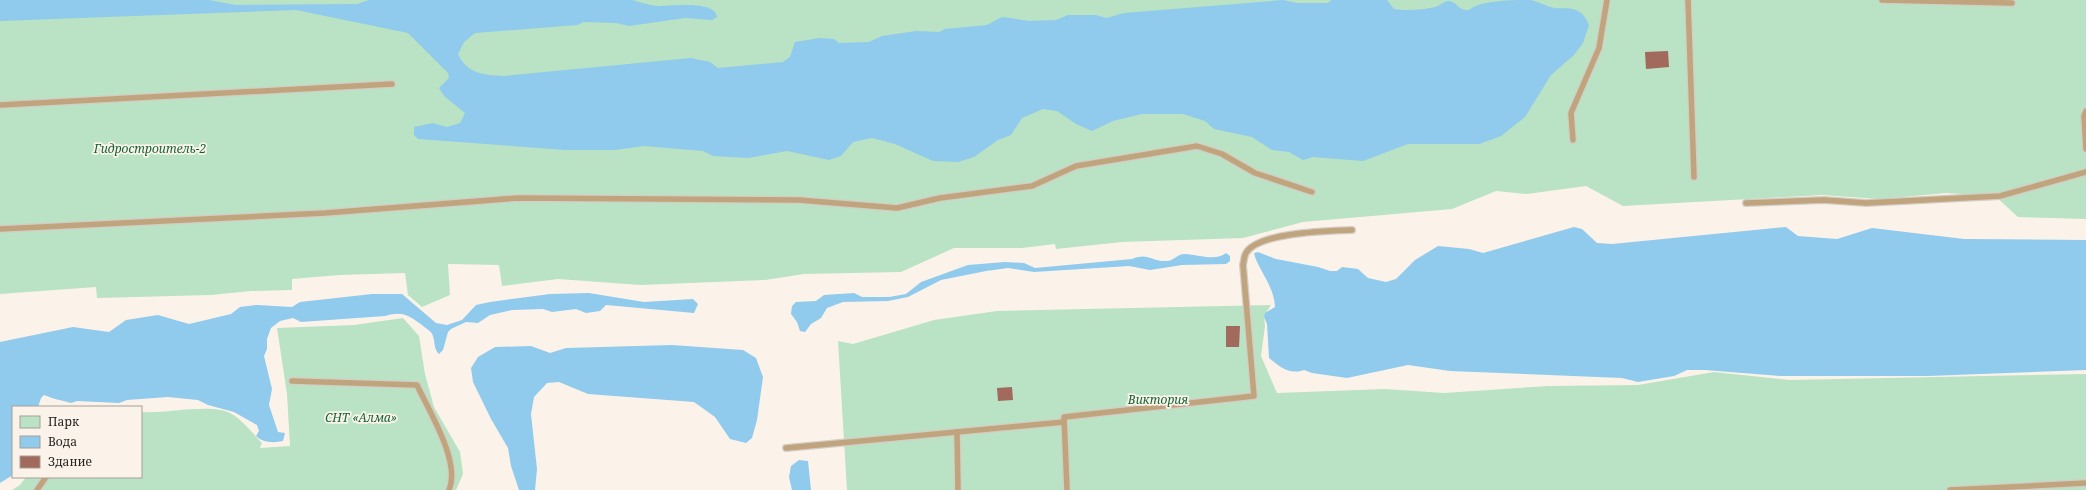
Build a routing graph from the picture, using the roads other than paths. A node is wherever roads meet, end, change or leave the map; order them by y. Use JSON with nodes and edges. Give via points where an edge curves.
{"nodes":[{"id":1,"x":1607,"y":0,"type":"edge"},
{"id":2,"x":1688,"y":0,"type":"edge"},
{"id":3,"x":1882,"y":0,"type":"edge"},
{"id":4,"x":2012,"y":3,"type":"dead end"},
{"id":5,"x":392,"y":84,"type":"dead end"},
{"id":6,"x":0,"y":105,"type":"edge"},
{"id":7,"x":2086,"y":111,"type":"edge"},
{"id":8,"x":1573,"y":140,"type":"dead end"},
{"id":9,"x":2086,"y":148,"type":"edge"},
{"id":10,"x":2086,"y":172,"type":"edge"},
{"id":11,"x":1694,"y":177,"type":"dead end"},
{"id":12,"x":1312,"y":192,"type":"dead end"},
{"id":13,"x":1746,"y":203,"type":"dead end"},
{"id":14,"x":0,"y":229,"type":"edge"},
{"id":15,"x":1352,"y":230,"type":"dead end"},
{"id":16,"x":292,"y":380,"type":"dead end"},
{"id":17,"x":1064,"y":422,"type":"junction"},
{"id":18,"x":957,"y":432,"type":"junction"},
{"id":19,"x":786,"y":448,"type":"dead end"},
{"id":20,"x":45,"y":478,"type":"edge"},
{"id":21,"x":2086,"y":483,"type":"edge"},
{"id":22,"x":36,"y":490,"type":"edge"},
{"id":23,"x":448,"y":490,"type":"edge"},
{"id":24,"x":958,"y":490,"type":"edge"},
{"id":25,"x":1067,"y":490,"type":"edge"},
{"id":26,"x":1950,"y":490,"type":"edge"}],
"edges":[{"from":1,"to":8,"type":"lane","via":[[1599,48],[1571,113]]},
{"from":2,"to":11,"type":"lane"},
{"from":3,"to":4,"type":"lane"},
{"from":5,"to":6,"type":"lane"},
{"from":7,"to":9,"type":"lane"},
{"from":10,"to":13,"type":"lane","via":[[2000,196],[1866,203],[1824,200]]},
{"from":12,"to":14,"type":"lane","via":[[1255,172],[1222,154],[1197,146],[1076,166],[1032,186],[940,198],[897,208],[799,200],[518,198],[325,213]]},
{"from":15,"to":17,"type":"lane","via":[[1308,231],[1259,242],[1246,252],[1243,265],[1254,396],[1064,418]]},
{"from":16,"to":23,"type":"lane","via":[[417,385],[451,464],[452,483]]},
{"from":17,"to":18,"type":"lane"},
{"from":17,"to":25,"type":"lane"},
{"from":18,"to":19,"type":"lane"},
{"from":18,"to":24,"type":"lane"},
{"from":20,"to":22,"type":"lane"},
{"from":21,"to":26,"type":"lane"}]}
